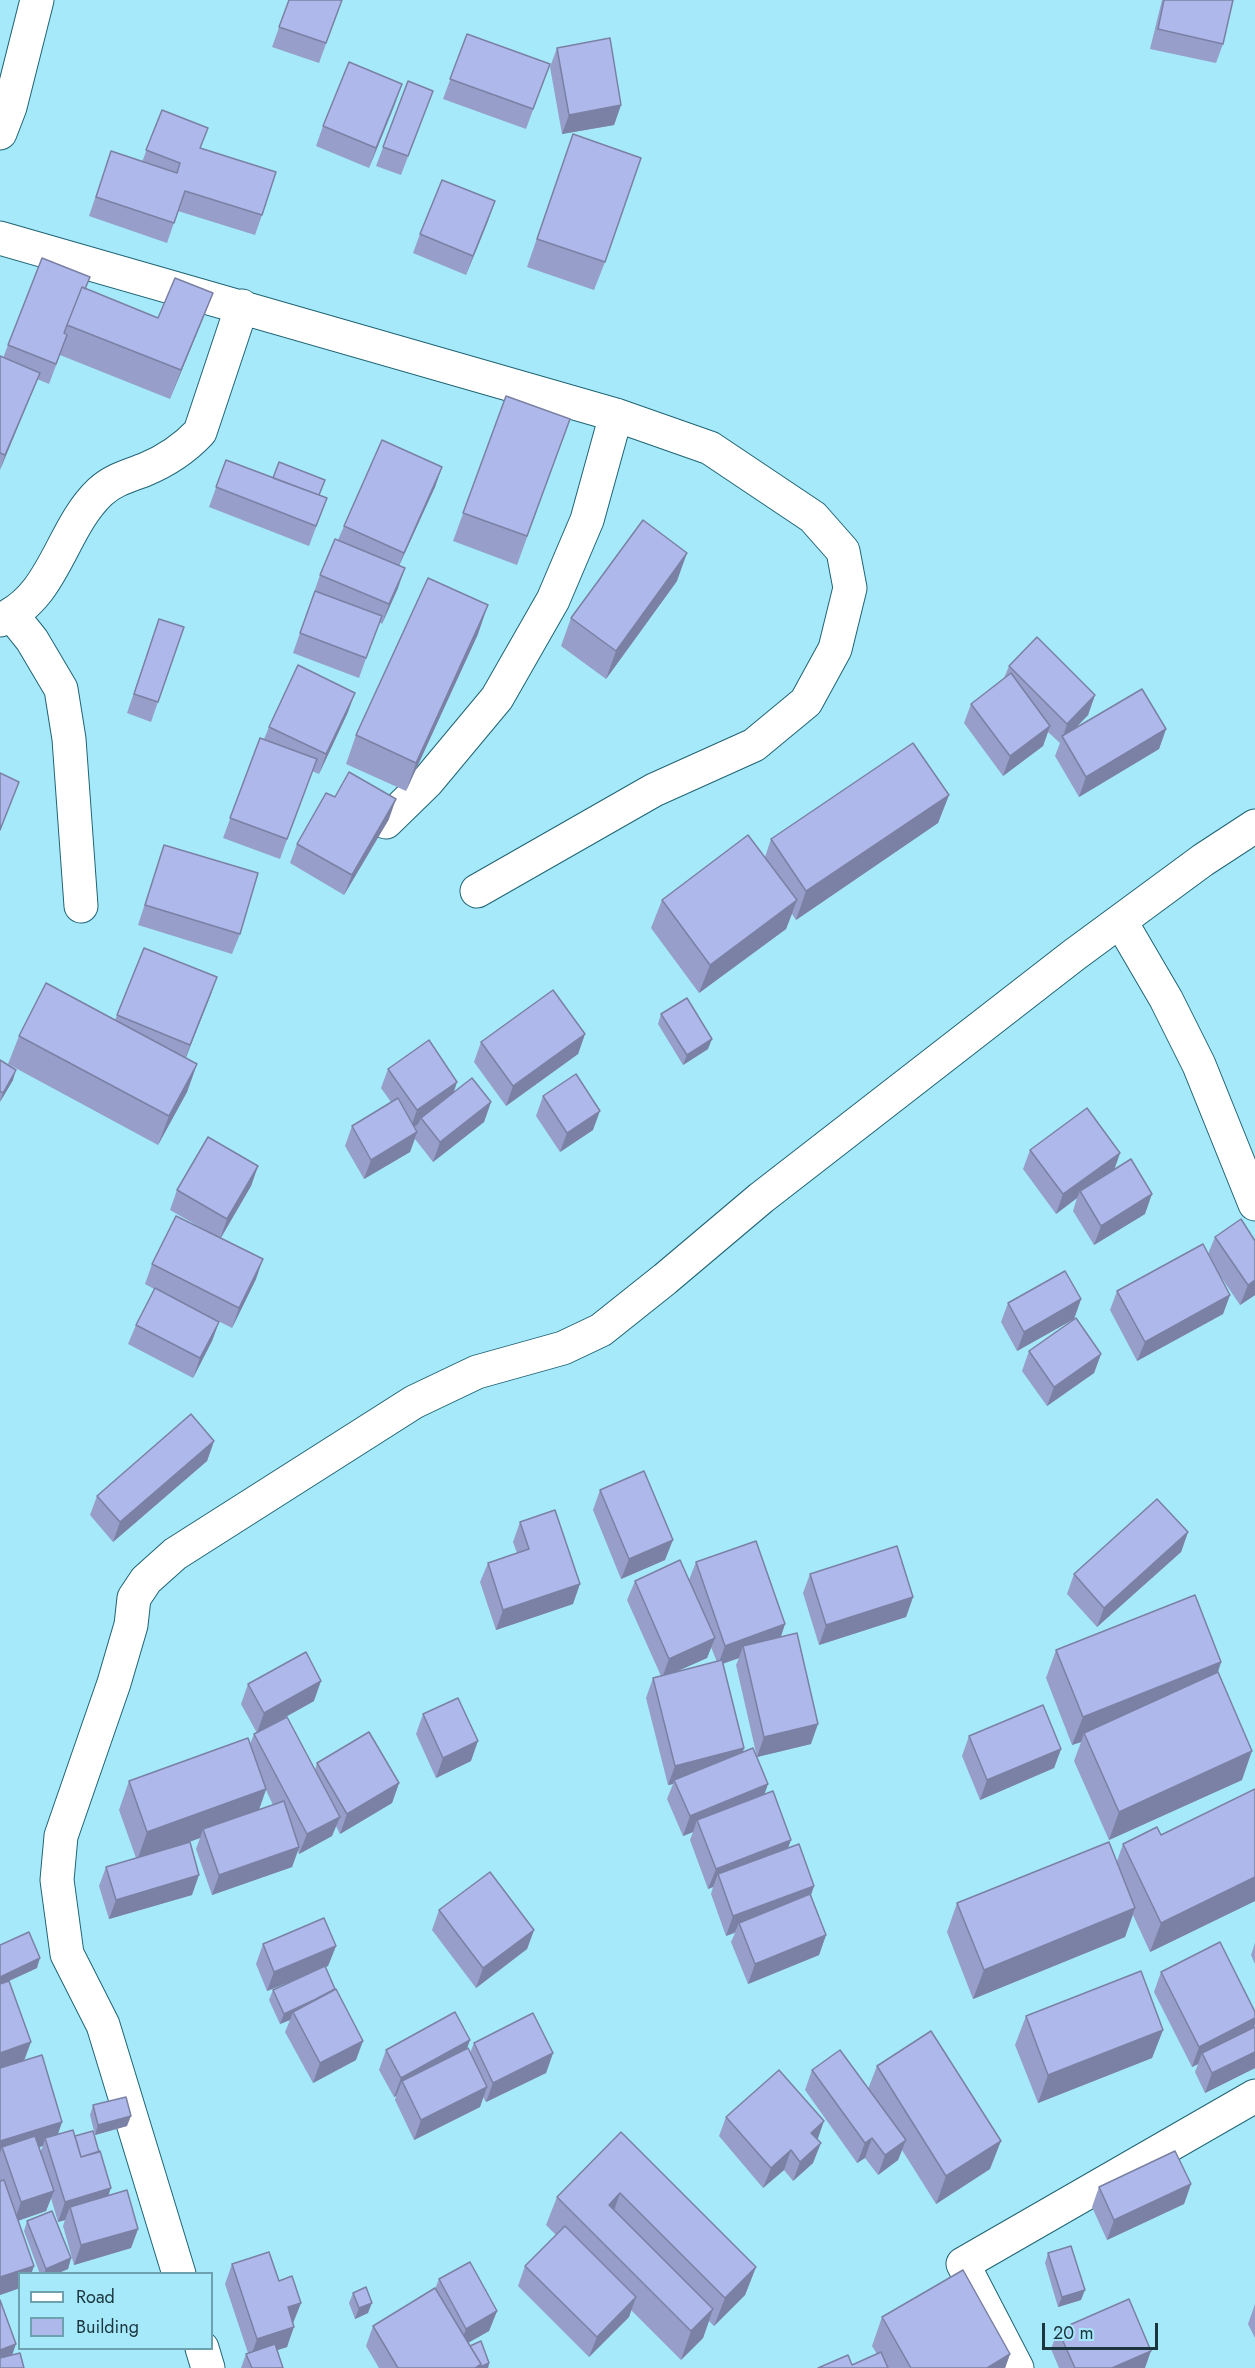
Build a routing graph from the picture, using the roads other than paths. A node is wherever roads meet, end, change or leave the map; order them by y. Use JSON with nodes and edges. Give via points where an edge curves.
{"nodes":[{"id":1,"x":37,"y":0,"type":"edge"},
{"id":2,"x":0,"y":133,"type":"edge"},
{"id":3,"x":0,"y":238,"type":"edge"},
{"id":4,"x":242,"y":306,"type":"junction"},
{"id":5,"x":616,"y":415,"type":"junction"},
{"id":6,"x":6,"y":617,"type":"edge"},
{"id":7,"x":386,"y":822,"type":"edge"},
{"id":8,"x":1255,"y":826,"type":"edge"},
{"id":9,"x":477,"y":891,"type":"dead end"},
{"id":10,"x":81,"y":906,"type":"dead end"},
{"id":11,"x":1121,"y":922,"type":"junction"},
{"id":12,"x":1255,"y":1204,"type":"edge"},
{"id":13,"x":1255,"y":2096,"type":"edge"},
{"id":14,"x":178,"y":2272,"type":"edge"},
{"id":15,"x":202,"y":2350,"type":"edge"},
{"id":16,"x":208,"y":2368,"type":"edge"},
{"id":17,"x":1017,"y":2368,"type":"edge"}],
"edges":[{"from":1,"to":2,"type":"street"},
{"from":3,"to":4,"type":"street"},
{"from":4,"to":5,"type":"street"},
{"from":4,"to":6,"type":"street","via":[[200,432],[166,460],[120,478],[100,492],[83,512],[35,594]]},
{"from":5,"to":7,"type":"street","via":[[587,519],[553,600],[497,698],[427,782]]},
{"from":5,"to":9,"type":"street","via":[[710,448],[813,517],[843,551],[850,588],[835,649],[806,702],[754,745],[654,790]]},
{"from":6,"to":10,"type":"street","via":[[61,688],[69,739]]},
{"from":8,"to":11,"type":"street"},
{"from":11,"to":12,"type":"street","via":[[1199,1065]]},
{"from":11,"to":14,"type":"street","via":[[770,1190],[601,1330],[563,1348],[477,1372],[414,1402],[175,1554],[146,1580],[134,1599],[131,1625],[114,1683],[61,1836],[57,1880],[67,1954],[103,2025]]},
{"from":13,"to":17,"type":"street","via":[[963,2264]]},
{"from":15,"to":16,"type":"street"}]}
